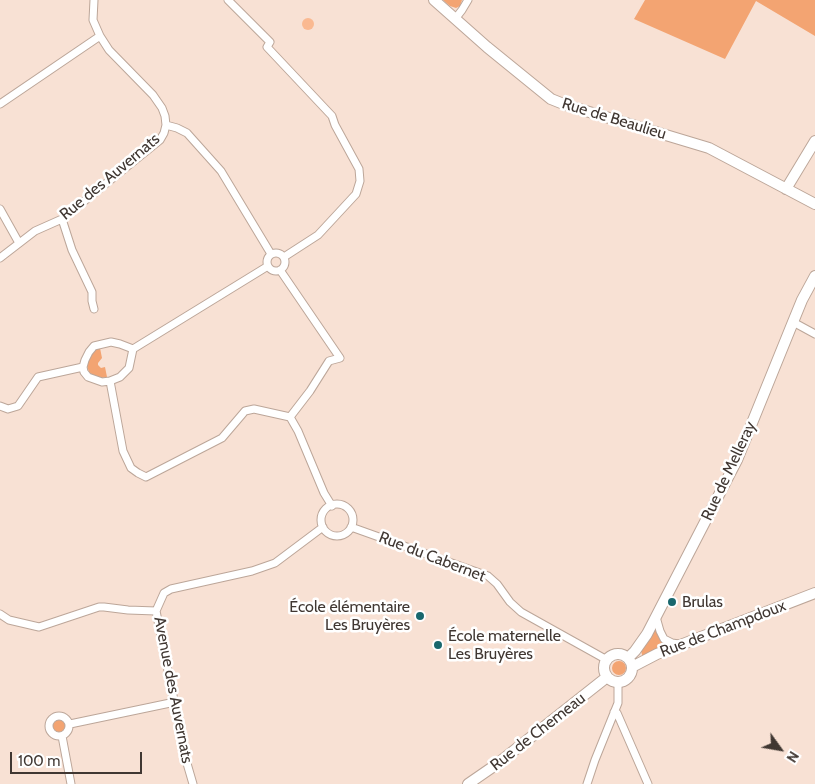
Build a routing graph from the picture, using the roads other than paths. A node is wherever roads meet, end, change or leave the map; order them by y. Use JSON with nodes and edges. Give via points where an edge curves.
{"nodes":[{"id":1,"x":94,"y":0,"type":"edge"},
{"id":2,"x":228,"y":0,"type":"edge"},
{"id":3,"x":434,"y":0,"type":"edge"},
{"id":4,"x":468,"y":0,"type":"edge"},
{"id":5,"x":455,"y":19,"type":"junction"},
{"id":6,"x":100,"y":36,"type":"junction"},
{"id":7,"x":0,"y":104,"type":"edge"},
{"id":8,"x":166,"y":125,"type":"junction"},
{"id":9,"x":815,"y":141,"type":"edge"},
{"id":10,"x":786,"y":189,"type":"junction"},
{"id":11,"x":815,"y":204,"type":"edge"},
{"id":12,"x":0,"y":209,"type":"edge"},
{"id":13,"x":62,"y":219,"type":"junction"},
{"id":14,"x":18,"y":243,"type":"junction"},
{"id":15,"x":271,"y":254,"type":"junction"},
{"id":16,"x":284,"y":257,"type":"junction"},
{"id":17,"x":0,"y":258,"type":"edge"},
{"id":18,"x":268,"y":266,"type":"junction"},
{"id":19,"x":280,"y":270,"type":"junction"},
{"id":20,"x":815,"y":276,"type":"edge"},
{"id":21,"x":94,"y":309,"type":"dead end"},
{"id":22,"x":793,"y":322,"type":"junction"},
{"id":23,"x":815,"y":334,"type":"edge"},
{"id":24,"x":133,"y":349,"type":"junction"},
{"id":25,"x":83,"y":367,"type":"junction"},
{"id":26,"x":110,"y":381,"type":"junction"},
{"id":27,"x":0,"y":406,"type":"edge"},
{"id":28,"x":290,"y":417,"type":"junction"},
{"id":29,"x":332,"y":506,"type":"junction"},
{"id":30,"x":323,"y":527,"type":"junction"},
{"id":31,"x":351,"y":527,"type":"junction"},
{"id":32,"x":815,"y":593,"type":"edge"},
{"id":33,"x":156,"y":611,"type":"junction"},
{"id":34,"x":0,"y":614,"type":"edge"},
{"id":35,"x":656,"y":617,"type":"junction"},
{"id":36,"x":682,"y":645,"type":"junction"},
{"id":37,"x":607,"y":660,"type":"junction"},
{"id":38,"x":630,"y":663,"type":"junction"},
{"id":39,"x":607,"y":677,"type":"junction"},
{"id":40,"x":618,"y":682,"type":"junction"},
{"id":41,"x":174,"y":702,"type":"junction"},
{"id":42,"x":614,"y":712,"type":"junction"},
{"id":43,"x":70,"y":724,"type":"junction"},
{"id":44,"x":62,"y":736,"type":"junction"},
{"id":45,"x":71,"y":784,"type":"edge"},
{"id":46,"x":194,"y":784,"type":"edge"},
{"id":47,"x":468,"y":784,"type":"edge"},
{"id":48,"x":587,"y":784,"type":"edge"},
{"id":49,"x":648,"y":784,"type":"edge"}],
"edges":[{"from":1,"to":6,"type":"street","name":"Rue des Auvernats","via":[[94,20]]},
{"from":2,"to":16,"type":"street","via":[[270,42],[267,47],[332,116],[359,170],[356,194],[318,235]]},
{"from":3,"to":5,"type":"street","name":"Rue de Beaulieu"},
{"from":4,"to":5,"type":"street"},
{"from":5,"to":10,"type":"street","name":"Rue de Beaulieu","via":[[551,99],[709,148]]},
{"from":6,"to":7,"type":"street"},
{"from":6,"to":8,"type":"street","name":"Rue des Auvernats","via":[[109,50],[153,95],[162,108]]},
{"from":8,"to":13,"type":"street","name":"Rue des Auvernats","via":[[160,140]]},
{"from":8,"to":15,"type":"street","via":[[187,133],[221,171]]},
{"from":9,"to":10,"type":"street"},
{"from":10,"to":11,"type":"street","name":"Rue de Beaulieu"},
{"from":12,"to":14,"type":"street"},
{"from":13,"to":14,"type":"street","name":"Rue des Auvernats"},
{"from":13,"to":21,"type":"street","via":[[72,250],[92,292]]},
{"from":14,"to":17,"type":"street","name":"Rue des Auvernats"},
{"from":15,"to":16,"type":"street","via":[[279,253]]},
{"from":15,"to":18,"type":"street"},
{"from":16,"to":19,"type":"street","via":[[285,263]]},
{"from":18,"to":19,"type":"street","via":[[272,270]]},
{"from":18,"to":24,"type":"street"},
{"from":19,"to":28,"type":"street","via":[[340,358],[330,361]]},
{"from":20,"to":22,"type":"street","name":"Rue de Melleray"},
{"from":22,"to":23,"type":"street"},
{"from":22,"to":35,"type":"street","name":"Rue de Melleray","via":[[737,460]]},
{"from":24,"to":25,"type":"street","via":[[111,342],[94,346]]},
{"from":24,"to":26,"type":"street","via":[[129,368]]},
{"from":25,"to":26,"type":"street","via":[[88,377]]},
{"from":25,"to":27,"type":"street","via":[[38,378],[18,406],[8,409]]},
{"from":26,"to":28,"type":"street","via":[[123,451],[131,468],[146,477],[222,438],[245,411],[254,409]]},
{"from":28,"to":29,"type":"street"},
{"from":29,"to":30,"type":"street","via":[[324,512]]},
{"from":29,"to":31,"type":"street","via":[[347,508],[353,517]]},
{"from":30,"to":31,"type":"street","via":[[330,534],[340,536]]},
{"from":30,"to":33,"type":"street","name":"Avenue des Auvernats","via":[[275,563],[172,588],[164,593]]},
{"from":31,"to":37,"type":"street","name":"Rue du Cabernet","via":[[488,576],[521,612]]},
{"from":32,"to":36,"type":"street","name":"Rue de Champdoux"},
{"from":33,"to":34,"type":"street","via":[[99,607],[39,627],[7,619]]},
{"from":33,"to":41,"type":"street","name":"Avenue des Auvernats"},
{"from":35,"to":36,"type":"street","via":[[664,639]]},
{"from":35,"to":38,"type":"street","name":"Rue de Melleray"},
{"from":36,"to":38,"type":"street","name":"Rue de Champdoux"},
{"from":37,"to":38,"type":"street","via":[[619,654]]},
{"from":37,"to":39,"type":"street","via":[[604,666]]},
{"from":38,"to":40,"type":"street","via":[[632,672],[627,679]]},
{"from":39,"to":40,"type":"street"},
{"from":39,"to":47,"type":"street","name":"Rue de Chemeau"},
{"from":40,"to":42,"type":"street","via":[[618,703]]},
{"from":41,"to":43,"type":"street"},
{"from":41,"to":46,"type":"street","name":"Avenue des Auvernats"},
{"from":42,"to":48,"type":"street"},
{"from":42,"to":49,"type":"street"},
{"from":43,"to":44,"type":"street"},
{"from":43,"to":44,"type":"street","via":[[61,716],[50,721],[53,733]]},
{"from":44,"to":45,"type":"street"}]}
